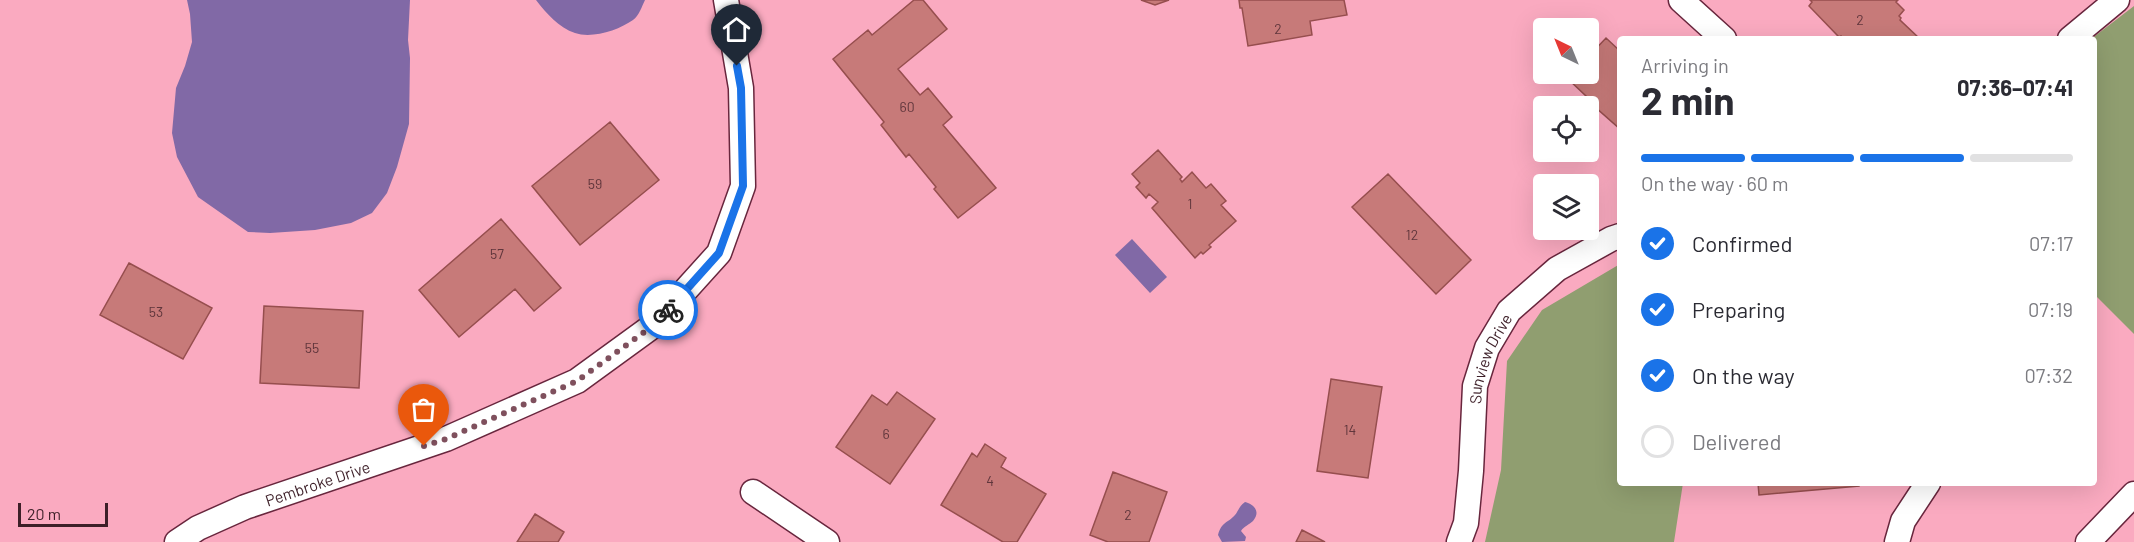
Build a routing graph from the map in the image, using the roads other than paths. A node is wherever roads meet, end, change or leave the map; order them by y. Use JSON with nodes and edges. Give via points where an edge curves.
{"nodes":[{"id":1,"x":726,"y":0,"type":"edge"},
{"id":2,"x":1681,"y":0,"type":"edge"},
{"id":3,"x":2117,"y":0,"type":"edge"},
{"id":4,"x":1721,"y":36,"type":"edge"},
{"id":5,"x":2074,"y":36,"type":"edge"},
{"id":6,"x":1617,"y":237,"type":"edge"},
{"id":7,"x":1926,"y":486,"type":"edge"},
{"id":8,"x":753,"y":492,"type":"dead end"},
{"id":9,"x":2134,"y":494,"type":"edge"},
{"id":10,"x":177,"y":542,"type":"edge"},
{"id":11,"x":827,"y":542,"type":"edge"},
{"id":12,"x":1459,"y":542,"type":"edge"},
{"id":13,"x":1898,"y":542,"type":"edge"},
{"id":14,"x":2088,"y":542,"type":"edge"}],
"edges":[{"from":1,"to":10,"type":"street","name":"Pembroke Drive","via":[[741,88],[743,186],[719,253],[654,325],[577,381],[446,439],[245,507]]},
{"from":2,"to":4,"type":"street"},
{"from":3,"to":5,"type":"street"},
{"from":6,"to":12,"type":"street","name":"Sunview Drive","via":[[1557,269],[1509,311],[1487,348],[1475,386],[1466,523]]},
{"from":7,"to":13,"type":"street","via":[[1903,520]]},
{"from":8,"to":11,"type":"street"},
{"from":9,"to":14,"type":"street"}]}
